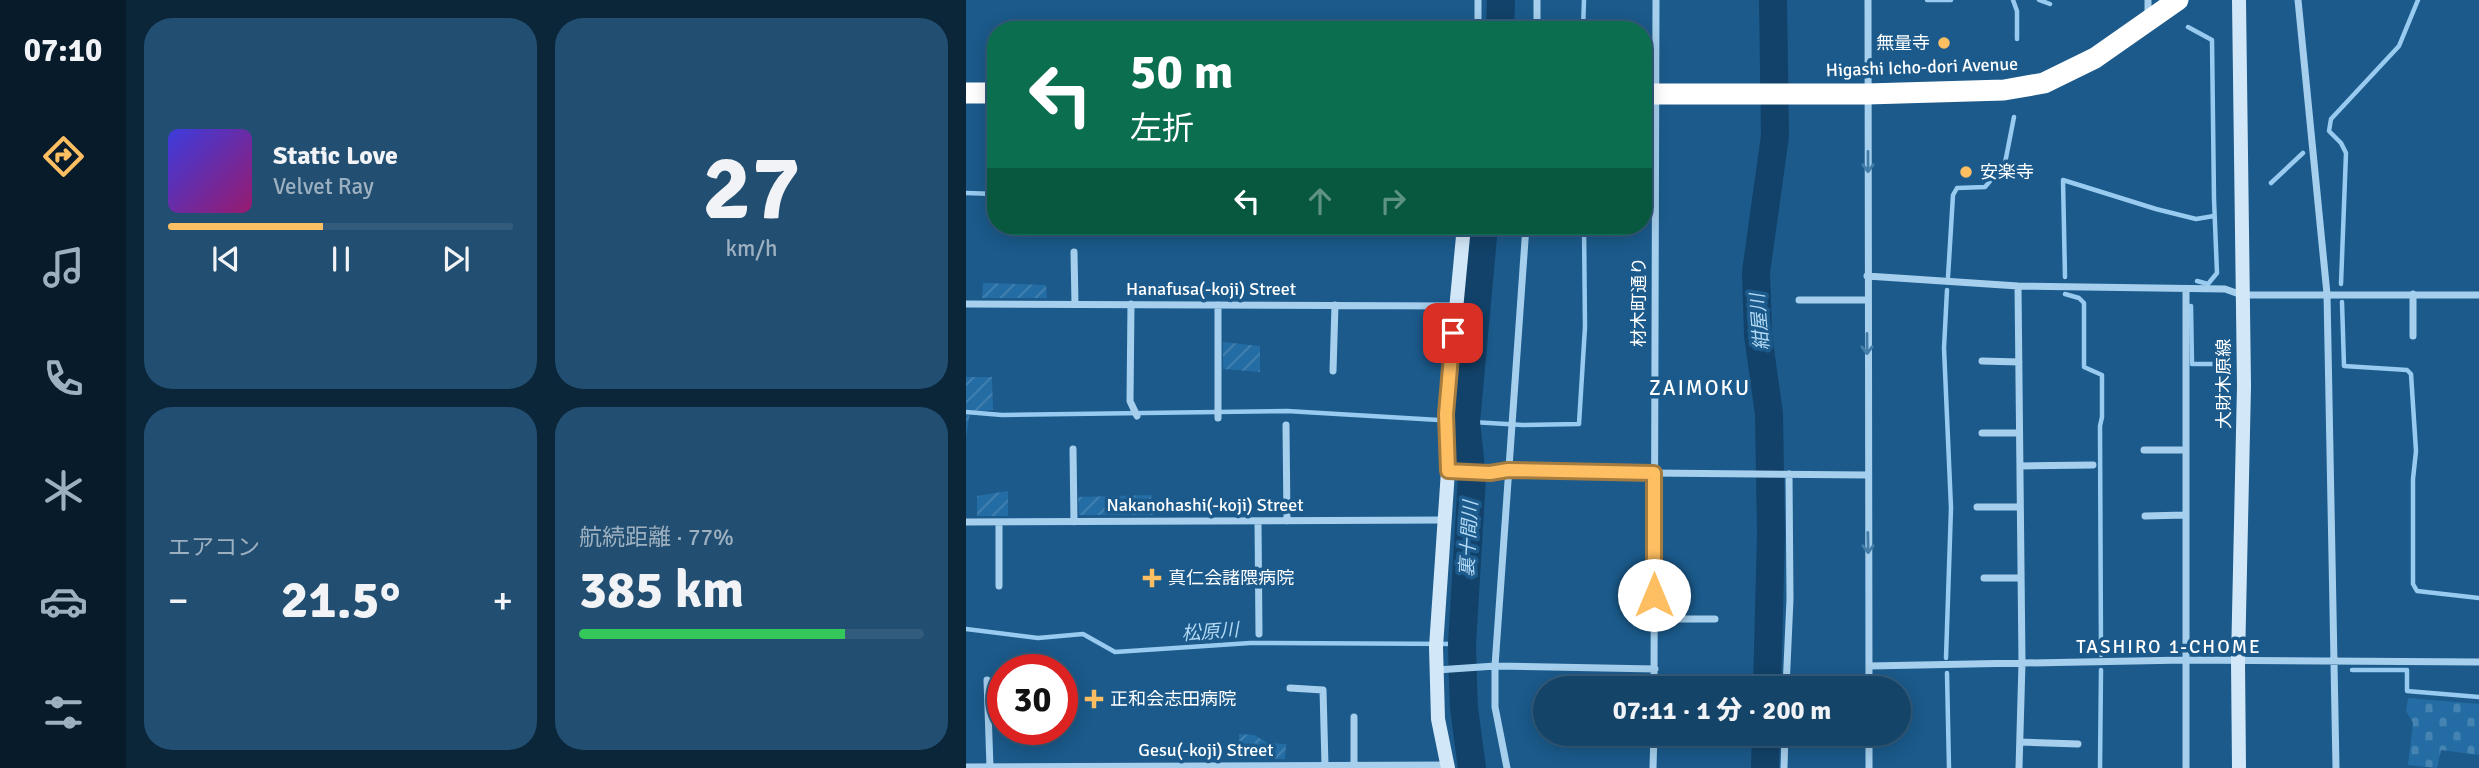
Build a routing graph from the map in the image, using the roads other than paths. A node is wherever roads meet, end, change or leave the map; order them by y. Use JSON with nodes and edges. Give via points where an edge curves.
{"nodes":[{"id":1,"x":1478,"y":0,"type":"edge"},
{"id":2,"x":1537,"y":0,"type":"edge"},
{"id":3,"x":1656,"y":0,"type":"edge"},
{"id":4,"x":1868,"y":0,"type":"edge"},
{"id":5,"x":2148,"y":0,"type":"edge"},
{"id":6,"x":2178,"y":0,"type":"edge"},
{"id":7,"x":2239,"y":0,"type":"edge"},
{"id":8,"x":2298,"y":0,"type":"edge"},
{"id":9,"x":1478,"y":21,"type":"edge"},
{"id":10,"x":1537,"y":21,"type":"edge"},
{"id":11,"x":2148,"y":22,"type":"junction"},
{"id":12,"x":1652,"y":62,"type":"edge"},
{"id":13,"x":1656,"y":62,"type":"junction"},
{"id":14,"x":1652,"y":80,"type":"edge"},
{"id":15,"x":966,"y":93,"type":"edge"},
{"id":16,"x":987,"y":93,"type":"edge"},
{"id":17,"x":1652,"y":94,"type":"edge"},
{"id":18,"x":1867,"y":94,"type":"junction"},
{"id":19,"x":1463,"y":235,"type":"edge"},
{"id":20,"x":1525,"y":235,"type":"edge"},
{"id":21,"x":1651,"y":235,"type":"edge"},
{"id":22,"x":1074,"y":252,"type":"dead end"},
{"id":23,"x":1867,"y":276,"type":"junction"},
{"id":24,"x":2018,"y":286,"type":"junction"},
{"id":25,"x":2186,"y":289,"type":"junction"},
{"id":26,"x":2328,"y":294,"type":"junction"},
{"id":27,"x":2413,"y":294,"type":"junction"},
{"id":28,"x":2242,"y":295,"type":"junction"},
{"id":29,"x":2479,"y":295,"type":"edge"},
{"id":30,"x":1799,"y":300,"type":"dead end"},
{"id":31,"x":1867,"y":300,"type":"junction"},
{"id":32,"x":966,"y":304,"type":"edge"},
{"id":33,"x":1075,"y":304,"type":"junction"},
{"id":34,"x":1130,"y":304,"type":"junction"},
{"id":35,"x":1218,"y":305,"type":"junction"},
{"id":36,"x":1335,"y":305,"type":"junction"},
{"id":37,"x":1456,"y":306,"type":"junction"},
{"id":38,"x":2413,"y":336,"type":"dead end"},
{"id":39,"x":1982,"y":361,"type":"dead end"},
{"id":40,"x":2019,"y":362,"type":"junction"},
{"id":41,"x":1333,"y":371,"type":"dead end"},
{"id":42,"x":1136,"y":413,"type":"dead end"},
{"id":43,"x":1218,"y":418,"type":"dead end"},
{"id":44,"x":1286,"y":425,"type":"dead end"},
{"id":45,"x":1982,"y":433,"type":"dead end"},
{"id":46,"x":2019,"y":433,"type":"junction"},
{"id":47,"x":1073,"y":449,"type":"dead end"},
{"id":48,"x":2144,"y":450,"type":"dead end"},
{"id":49,"x":2186,"y":450,"type":"junction"},
{"id":50,"x":2093,"y":465,"type":"dead end"},
{"id":51,"x":2020,"y":466,"type":"junction"},
{"id":52,"x":1508,"y":470,"type":"junction"},
{"id":53,"x":1452,"y":471,"type":"junction"},
{"id":54,"x":1654,"y":473,"type":"junction"},
{"id":55,"x":1789,"y":474,"type":"junction"},
{"id":56,"x":1867,"y":475,"type":"junction"},
{"id":57,"x":1977,"y":507,"type":"dead end"},
{"id":58,"x":2020,"y":507,"type":"junction"},
{"id":59,"x":2185,"y":515,"type":"junction"},
{"id":60,"x":2145,"y":516,"type":"dead end"},
{"id":61,"x":1444,"y":520,"type":"junction"},
{"id":62,"x":1258,"y":521,"type":"junction"},
{"id":63,"x":1287,"y":521,"type":"junction"},
{"id":64,"x":966,"y":522,"type":"edge"},
{"id":65,"x":999,"y":522,"type":"junction"},
{"id":66,"x":1074,"y":522,"type":"junction"},
{"id":67,"x":2021,"y":578,"type":"junction"},
{"id":68,"x":1984,"y":579,"type":"dead end"},
{"id":69,"x":999,"y":586,"type":"dead end"},
{"id":70,"x":1654,"y":619,"type":"junction"},
{"id":71,"x":1715,"y":619,"type":"dead end"},
{"id":72,"x":1259,"y":634,"type":"dead end"},
{"id":73,"x":2185,"y":660,"type":"junction"},
{"id":74,"x":2238,"y":661,"type":"junction"},
{"id":75,"x":2479,"y":662,"type":"edge"},
{"id":76,"x":2022,"y":663,"type":"junction"},
{"id":77,"x":2336,"y":663,"type":"junction"},
{"id":78,"x":1492,"y":666,"type":"junction"},
{"id":79,"x":1869,"y":666,"type":"junction"},
{"id":80,"x":1441,"y":669,"type":"junction"},
{"id":81,"x":1655,"y":669,"type":"junction"},
{"id":82,"x":1655,"y":676,"type":"edge"},
{"id":83,"x":1787,"y":676,"type":"edge"},
{"id":84,"x":1869,"y":676,"type":"edge"},
{"id":85,"x":1290,"y":688,"type":"dead end"},
{"id":86,"x":1354,"y":716,"type":"dead end"},
{"id":87,"x":2020,"y":742,"type":"junction"},
{"id":88,"x":2078,"y":744,"type":"dead end"},
{"id":89,"x":989,"y":745,"type":"edge"},
{"id":90,"x":1654,"y":746,"type":"edge"},
{"id":91,"x":1785,"y":746,"type":"edge"},
{"id":92,"x":1869,"y":746,"type":"edge"},
{"id":93,"x":1325,"y":765,"type":"junction"},
{"id":94,"x":1354,"y":765,"type":"junction"},
{"id":95,"x":1447,"y":766,"type":"edge"},
{"id":96,"x":966,"y":767,"type":"edge"},
{"id":97,"x":990,"y":767,"type":"edge"},
{"id":98,"x":1189,"y":767,"type":"edge"},
{"id":99,"x":1058,"y":768,"type":"edge"},
{"id":100,"x":1507,"y":768,"type":"edge"},
{"id":101,"x":1653,"y":768,"type":"edge"},
{"id":102,"x":1784,"y":768,"type":"edge"},
{"id":103,"x":1869,"y":768,"type":"edge"},
{"id":104,"x":2019,"y":768,"type":"edge"},
{"id":105,"x":2186,"y":768,"type":"edge"},
{"id":106,"x":2239,"y":768,"type":"edge"},
{"id":107,"x":2336,"y":768,"type":"edge"}],
"edges":[{"from":1,"to":9,"type":"street"},
{"from":2,"to":10,"type":"street"},
{"from":3,"to":13,"type":"street","name":"材木町通り"},
{"from":4,"to":18,"type":"street"},
{"from":5,"to":11,"type":"street"},
{"from":6,"to":11,"type":"highway","name":"Higashi Icho-dori Avenue"},
{"from":7,"to":28,"type":"street","name":"大財木原線"},
{"from":8,"to":26,"type":"street"},
{"from":11,"to":18,"type":"highway","name":"Higashi Icho-dori Avenue","via":[[2095,58],[2044,83],[2004,90]]},
{"from":12,"to":13,"type":"street"},
{"from":13,"to":14,"type":"street","name":"材木町通り"},
{"from":15,"to":16,"type":"highway"},
{"from":17,"to":18,"type":"highway","name":"Higashi Icho-dori Avenue"},
{"from":18,"to":23,"type":"street","one_way":true},
{"from":19,"to":37,"type":"street"},
{"from":20,"to":52,"type":"street"},
{"from":21,"to":54,"type":"street","name":"材木町通り"},
{"from":22,"to":33,"type":"street"},
{"from":23,"to":24,"type":"street"},
{"from":23,"to":31,"type":"street"},
{"from":24,"to":25,"type":"street"},
{"from":24,"to":40,"type":"street"},
{"from":25,"to":28,"type":"street","via":[[2225,289]]},
{"from":25,"to":49,"type":"street"},
{"from":26,"to":27,"type":"street"},
{"from":26,"to":28,"type":"street"},
{"from":26,"to":77,"type":"street"},
{"from":27,"to":29,"type":"street"},
{"from":27,"to":38,"type":"street"},
{"from":28,"to":74,"type":"street","name":"大財木原線"},
{"from":30,"to":31,"type":"street"},
{"from":31,"to":56,"type":"street","one_way":true},
{"from":32,"to":33,"type":"street","name":"Hanafusa(-koji) Street"},
{"from":33,"to":34,"type":"street","name":"Hanafusa(-koji) Street"},
{"from":34,"to":35,"type":"street","name":"Hanafusa(-koji) Street"},
{"from":34,"to":42,"type":"street","via":[[1130,401]]},
{"from":35,"to":36,"type":"street","name":"Hanafusa(-koji) Street"},
{"from":35,"to":43,"type":"street"},
{"from":36,"to":37,"type":"street","name":"Hanafusa(-koji) Street"},
{"from":36,"to":41,"type":"street"},
{"from":37,"to":53,"type":"street","via":[[1446,420]]},
{"from":39,"to":40,"type":"street"},
{"from":40,"to":46,"type":"street"},
{"from":44,"to":63,"type":"street"},
{"from":45,"to":46,"type":"street"},
{"from":46,"to":51,"type":"street"},
{"from":47,"to":66,"type":"street"},
{"from":48,"to":49,"type":"street"},
{"from":49,"to":59,"type":"street"},
{"from":50,"to":51,"type":"street"},
{"from":51,"to":58,"type":"street"},
{"from":52,"to":53,"type":"street"},
{"from":52,"to":54,"type":"street"},
{"from":52,"to":78,"type":"street"},
{"from":53,"to":61,"type":"street"},
{"from":54,"to":55,"type":"street"},
{"from":54,"to":70,"type":"street","name":"材木町通り"},
{"from":55,"to":56,"type":"street"},
{"from":55,"to":83,"type":"street"},
{"from":56,"to":79,"type":"street","one_way":true},
{"from":57,"to":58,"type":"street"},
{"from":58,"to":67,"type":"street"},
{"from":59,"to":60,"type":"street"},
{"from":59,"to":73,"type":"street"},
{"from":61,"to":63,"type":"street","name":"Nakanohashi(-koji) Street"},
{"from":61,"to":80,"type":"street","via":[[1436,644]]},
{"from":62,"to":63,"type":"street","name":"Nakanohashi(-koji) Street"},
{"from":62,"to":66,"type":"street","name":"Nakanohashi(-koji) Street"},
{"from":62,"to":72,"type":"street"},
{"from":64,"to":65,"type":"street","name":"Nakanohashi(-koji) Street"},
{"from":65,"to":66,"type":"street","name":"Nakanohashi(-koji) Street"},
{"from":65,"to":69,"type":"street"},
{"from":67,"to":68,"type":"street"},
{"from":67,"to":76,"type":"street"},
{"from":70,"to":71,"type":"street"},
{"from":70,"to":81,"type":"street","name":"材木町通り"},
{"from":73,"to":74,"type":"street"},
{"from":73,"to":76,"type":"street"},
{"from":73,"to":105,"type":"street"},
{"from":74,"to":77,"type":"street"},
{"from":74,"to":106,"type":"street","name":"大財木原線"},
{"from":75,"to":77,"type":"street"},
{"from":76,"to":79,"type":"street"},
{"from":76,"to":87,"type":"street"},
{"from":77,"to":107,"type":"street"},
{"from":78,"to":80,"type":"street"},
{"from":78,"to":81,"type":"street"},
{"from":78,"to":100,"type":"street"},
{"from":79,"to":84,"type":"street"},
{"from":80,"to":95,"type":"street","via":[[1438,719]]},
{"from":81,"to":82,"type":"street","name":"材木町通り"},
{"from":85,"to":93,"type":"street","via":[[1323,690]]},
{"from":86,"to":94,"type":"street"},
{"from":87,"to":88,"type":"street"},
{"from":87,"to":104,"type":"street"},
{"from":89,"to":97,"type":"street"},
{"from":90,"to":101,"type":"street"},
{"from":91,"to":102,"type":"street"},
{"from":92,"to":103,"type":"street"},
{"from":93,"to":94,"type":"street","name":"Gesu(-koji) Street"},
{"from":93,"to":98,"type":"street","name":"Gesu(-koji) Street"},
{"from":94,"to":95,"type":"street","name":"Gesu(-koji) Street"},
{"from":96,"to":97,"type":"street","name":"Gesu(-koji) Street"},
{"from":97,"to":99,"type":"street","name":"Gesu(-koji) Street"},
{"from":98,"to":99,"type":"street","name":"Gesu(-koji) Street"}]}
